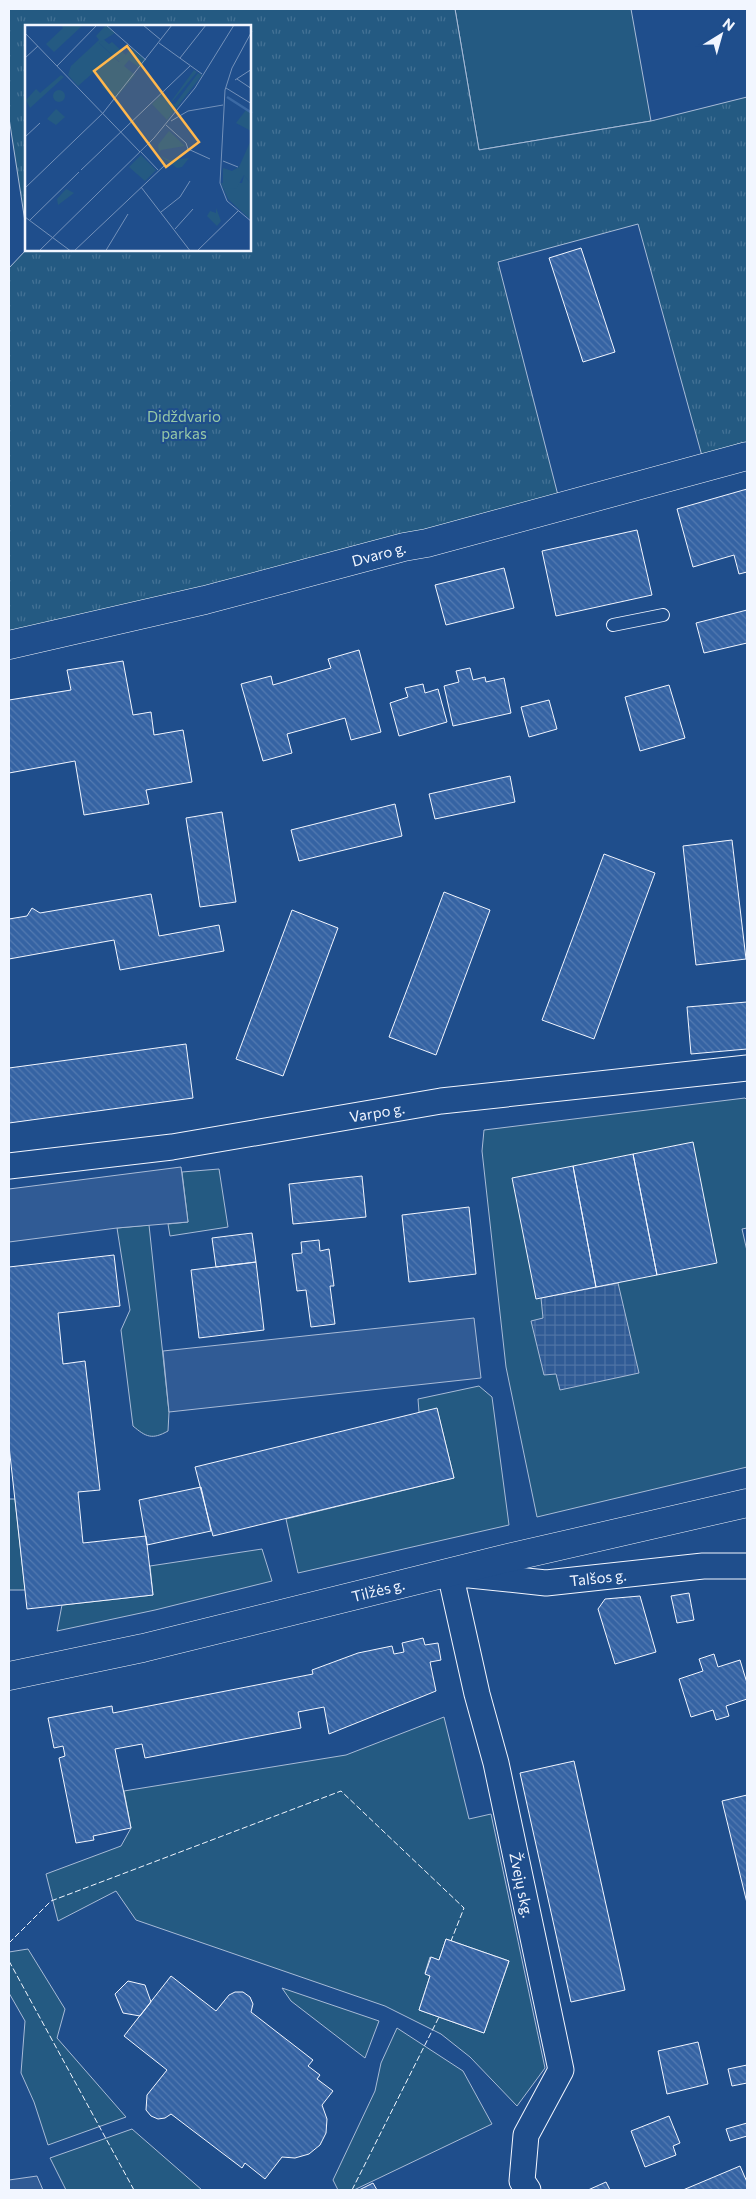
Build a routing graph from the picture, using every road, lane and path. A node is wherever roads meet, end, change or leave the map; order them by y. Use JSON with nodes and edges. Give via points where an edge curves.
{"nodes":[{"id":1,"x":747,"y":456,"type":"edge"},
{"id":2,"x":662,"y":615,"type":"dead end"},
{"id":3,"x":614,"y":624,"type":"dead end"},
{"id":4,"x":9,"y":645,"type":"edge"},
{"id":5,"x":747,"y":1068,"type":"edge"},
{"id":6,"x":9,"y":1166,"type":"edge"},
{"id":7,"x":747,"y":1503,"type":"edge"},
{"id":8,"x":747,"y":1566,"type":"edge"},
{"id":9,"x":450,"y":1573,"type":"junction"},
{"id":10,"x":9,"y":1676,"type":"edge"},
{"id":11,"x":528,"y":2190,"type":"edge"}],
"edges":[{"from":1,"to":4,"type":"main road","name":"Dvaro g.","via":[[205,600]]},
{"from":2,"to":3,"type":"lane"},
{"from":5,"to":6,"type":"street","name":"Varpo g.","via":[[441,1100],[172,1147]]},
{"from":7,"to":9,"type":"main road","name":"Tilžės g."},
{"from":8,"to":9,"type":"street","name":"Talšos g.","via":[[703,1566],[546,1583]]},
{"from":9,"to":10,"type":"main road","name":"Tilžės g.","via":[[143,1648]]},
{"from":9,"to":11,"type":"street","name":"Žvejų skg.","via":[[496,1763],[561,2070],[526,2136],[522,2181]]}]}
